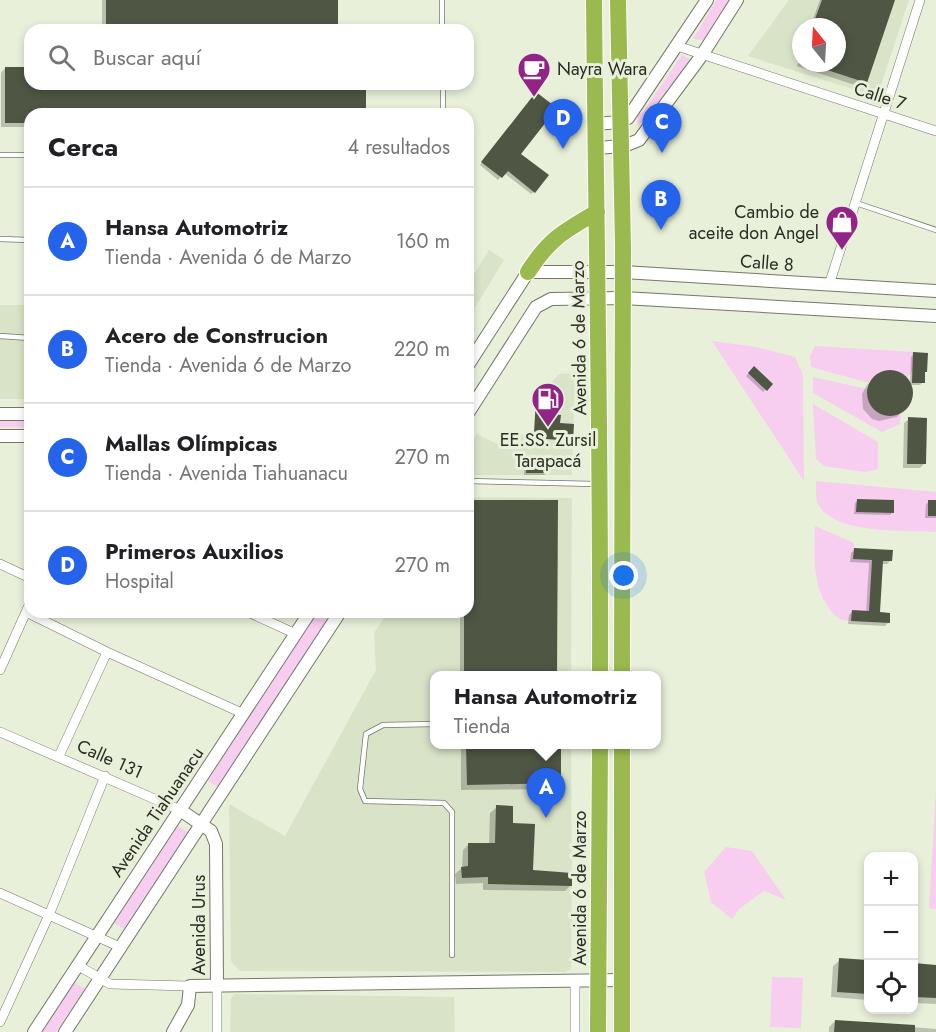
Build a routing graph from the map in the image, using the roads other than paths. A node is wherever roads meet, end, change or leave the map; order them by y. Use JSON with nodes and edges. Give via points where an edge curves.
{"nodes":[{"id":1,"x":442,"y":0,"type":"edge"},
{"id":2,"x":594,"y":0,"type":"edge"},
{"id":3,"x":618,"y":0,"type":"edge"},
{"id":4,"x":707,"y":0,"type":"edge"},
{"id":5,"x":737,"y":0,"type":"edge"},
{"id":6,"x":920,"y":0,"type":"edge"},
{"id":7,"x":442,"y":24,"type":"edge"},
{"id":8,"x":677,"y":46,"type":"junction"},
{"id":9,"x":702,"y":55,"type":"junction"},
{"id":10,"x":442,"y":90,"type":"edge"},
{"id":11,"x":443,"y":108,"type":"edge"},
{"id":12,"x":882,"y":114,"type":"junction"},
{"id":13,"x":620,"y":122,"type":"junction"},
{"id":14,"x":595,"y":124,"type":"junction"},
{"id":15,"x":936,"y":131,"type":"edge"},
{"id":16,"x":621,"y":147,"type":"junction"},
{"id":17,"x":596,"y":148,"type":"junction"},
{"id":18,"x":0,"y":155,"type":"edge"},
{"id":19,"x":24,"y":155,"type":"edge"},
{"id":20,"x":854,"y":202,"type":"junction"},
{"id":21,"x":597,"y":212,"type":"junction"},
{"id":22,"x":936,"y":230,"type":"edge"},
{"id":23,"x":0,"y":239,"type":"edge"},
{"id":24,"x":24,"y":240,"type":"edge"},
{"id":25,"x":597,"y":271,"type":"junction"},
{"id":26,"x":528,"y":272,"type":"junction"},
{"id":27,"x":623,"y":272,"type":"junction"},
{"id":28,"x":829,"y":285,"type":"junction"},
{"id":29,"x":936,"y":291,"type":"edge"},
{"id":30,"x":597,"y":298,"type":"junction"},
{"id":31,"x":623,"y":298,"type":"junction"},
{"id":32,"x":936,"y":316,"type":"edge"},
{"id":33,"x":0,"y":336,"type":"edge"},
{"id":34,"x":24,"y":338,"type":"edge"},
{"id":35,"x":474,"y":356,"type":"edge"},
{"id":36,"x":474,"y":404,"type":"edge"},
{"id":37,"x":0,"y":414,"type":"edge"},
{"id":38,"x":24,"y":414,"type":"edge"},
{"id":39,"x":24,"y":435,"type":"edge"},
{"id":40,"x":0,"y":436,"type":"edge"},
{"id":41,"x":474,"y":481,"type":"edge"},
{"id":42,"x":601,"y":484,"type":"junction"},
{"id":43,"x":0,"y":564,"type":"edge"},
{"id":44,"x":24,"y":575,"type":"edge"},
{"id":45,"x":24,"y":616,"type":"edge"},
{"id":46,"x":38,"y":618,"type":"edge"},
{"id":47,"x":261,"y":618,"type":"edge"},
{"id":48,"x":306,"y":618,"type":"edge"},
{"id":49,"x":336,"y":618,"type":"edge"},
{"id":50,"x":296,"y":634,"type":"junction"},
{"id":51,"x":107,"y":652,"type":"junction"},
{"id":52,"x":0,"y":670,"type":"edge"},
{"id":53,"x":600,"y":671,"type":"edge"},
{"id":54,"x":622,"y":671,"type":"edge"},
{"id":55,"x":244,"y":714,"type":"junction"},
{"id":56,"x":430,"y":724,"type":"edge"},
{"id":57,"x":0,"y":732,"type":"edge"},
{"id":58,"x":600,"y":749,"type":"edge"},
{"id":59,"x":622,"y":749,"type":"edge"},
{"id":60,"x":58,"y":756,"type":"junction"},
{"id":61,"x":105,"y":776,"type":"junction"},
{"id":62,"x":180,"y":810,"type":"junction"},
{"id":63,"x":202,"y":824,"type":"junction"},
{"id":64,"x":0,"y":894,"type":"edge"},
{"id":65,"x":49,"y":915,"type":"junction"},
{"id":66,"x":96,"y":936,"type":"junction"},
{"id":67,"x":120,"y":947,"type":"junction"},
{"id":68,"x":452,"y":955,"type":"dead end"},
{"id":69,"x":77,"y":965,"type":"junction"},
{"id":70,"x":100,"y":979,"type":"junction"},
{"id":71,"x":622,"y":980,"type":"junction"},
{"id":72,"x":574,"y":981,"type":"junction"},
{"id":73,"x":598,"y":981,"type":"junction"},
{"id":74,"x":190,"y":986,"type":"junction"},
{"id":75,"x":217,"y":986,"type":"junction"},
{"id":76,"x":0,"y":1022,"type":"edge"},
{"id":77,"x":34,"y":1032,"type":"edge"},
{"id":78,"x":65,"y":1032,"type":"edge"},
{"id":79,"x":173,"y":1032,"type":"edge"},
{"id":80,"x":218,"y":1032,"type":"edge"},
{"id":81,"x":575,"y":1032,"type":"edge"},
{"id":82,"x":598,"y":1032,"type":"edge"},
{"id":83,"x":622,"y":1032,"type":"edge"}],
"edges":[{"from":1,"to":7,"type":"lane"},
{"from":2,"to":14,"type":"highway","name":"Avenida 6 de Marzo"},
{"from":3,"to":13,"type":"highway"},
{"from":4,"to":8,"type":"main road"},
{"from":5,"to":9,"type":"main road"},
{"from":6,"to":12,"type":"street"},
{"from":8,"to":9,"type":"street","name":"Calle 7"},
{"from":8,"to":13,"type":"main road","via":[[633,113]]},
{"from":9,"to":12,"type":"street","name":"Calle 7"},
{"from":9,"to":16,"type":"main road","via":[[639,140]]},
{"from":10,"to":11,"type":"lane"},
{"from":12,"to":15,"type":"street","name":"Calle 7"},
{"from":12,"to":20,"type":"street"},
{"from":13,"to":14,"type":"main road"},
{"from":13,"to":16,"type":"highway"},
{"from":14,"to":17,"type":"highway","name":"Avenida 6 de Marzo"},
{"from":16,"to":17,"type":"main road"},
{"from":16,"to":27,"type":"highway"},
{"from":17,"to":21,"type":"highway","name":"Avenida 6 de Marzo"},
{"from":18,"to":19,"type":"lane"},
{"from":20,"to":22,"type":"lane"},
{"from":20,"to":28,"type":"street"},
{"from":21,"to":25,"type":"highway","name":"Avenida 6 de Marzo"},
{"from":21,"to":26,"type":"highway","via":[[554,238]]},
{"from":23,"to":24,"type":"lane"},
{"from":25,"to":26,"type":"main road"},
{"from":25,"to":27,"type":"main road","name":"Calle 8"},
{"from":25,"to":30,"type":"highway","name":"Avenida 6 de Marzo"},
{"from":26,"to":35,"type":"main road"},
{"from":27,"to":28,"type":"main road","name":"Calle 8"},
{"from":27,"to":31,"type":"highway"},
{"from":28,"to":29,"type":"main road","name":"Calle 8"},
{"from":30,"to":31,"type":"main road"},
{"from":30,"to":36,"type":"main road","via":[[551,299],[536,307]]},
{"from":30,"to":42,"type":"highway","name":"Avenida 6 de Marzo"},
{"from":31,"to":32,"type":"main road"},
{"from":31,"to":54,"type":"highway"},
{"from":33,"to":34,"type":"lane"},
{"from":37,"to":38,"type":"main road"},
{"from":39,"to":40,"type":"main road"},
{"from":41,"to":42,"type":"lane"},
{"from":42,"to":53,"type":"highway","name":"Avenida 6 de Marzo"},
{"from":43,"to":44,"type":"street"},
{"from":45,"to":52,"type":"street"},
{"from":46,"to":51,"type":"street"},
{"from":47,"to":50,"type":"street"},
{"from":48,"to":50,"type":"main road","name":"Avenida Tiahuanacu"},
{"from":49,"to":63,"type":"main road"},
{"from":50,"to":55,"type":"main road","name":"Avenida Tiahuanacu"},
{"from":51,"to":55,"type":"street"},
{"from":51,"to":60,"type":"street"},
{"from":55,"to":62,"type":"main road","name":"Avenida Tiahuanacu"},
{"from":56,"to":68,"type":"lane","via":[[383,725],[366,734],[360,789],[365,801],[449,806]]},
{"from":57,"to":60,"type":"street","name":"Calle 131"},
{"from":58,"to":73,"type":"highway","name":"Avenida 6 de Marzo"},
{"from":59,"to":71,"type":"highway"},
{"from":60,"to":61,"type":"street","name":"Calle 131"},
{"from":61,"to":62,"type":"street","name":"Calle 131"},
{"from":61,"to":65,"type":"street"},
{"from":62,"to":63,"type":"main road","name":"Calle 131"},
{"from":62,"to":66,"type":"main road","name":"Avenida Tiahuanacu"},
{"from":63,"to":67,"type":"main road"},
{"from":63,"to":75,"type":"main road","name":"Avenida Urus","via":[[211,831],[216,844]]},
{"from":64,"to":65,"type":"street"},
{"from":65,"to":66,"type":"street"},
{"from":65,"to":76,"type":"street"},
{"from":66,"to":67,"type":"street"},
{"from":66,"to":69,"type":"main road","name":"Avenida Tiahuanacu"},
{"from":67,"to":70,"type":"main road"},
{"from":69,"to":70,"type":"street"},
{"from":69,"to":77,"type":"main road","name":"Avenida Tiahuanacu"},
{"from":70,"to":74,"type":"street","via":[[122,985]]},
{"from":70,"to":78,"type":"main road"},
{"from":71,"to":73,"type":"main road"},
{"from":71,"to":83,"type":"highway"},
{"from":72,"to":73,"type":"main road"},
{"from":72,"to":75,"type":"main road"},
{"from":72,"to":81,"type":"street"},
{"from":73,"to":82,"type":"highway","name":"Avenida 6 de Marzo"},
{"from":74,"to":75,"type":"main road"},
{"from":74,"to":79,"type":"main road","via":[[188,1005]]},
{"from":75,"to":80,"type":"street","name":"Avenida Urus"}]}
